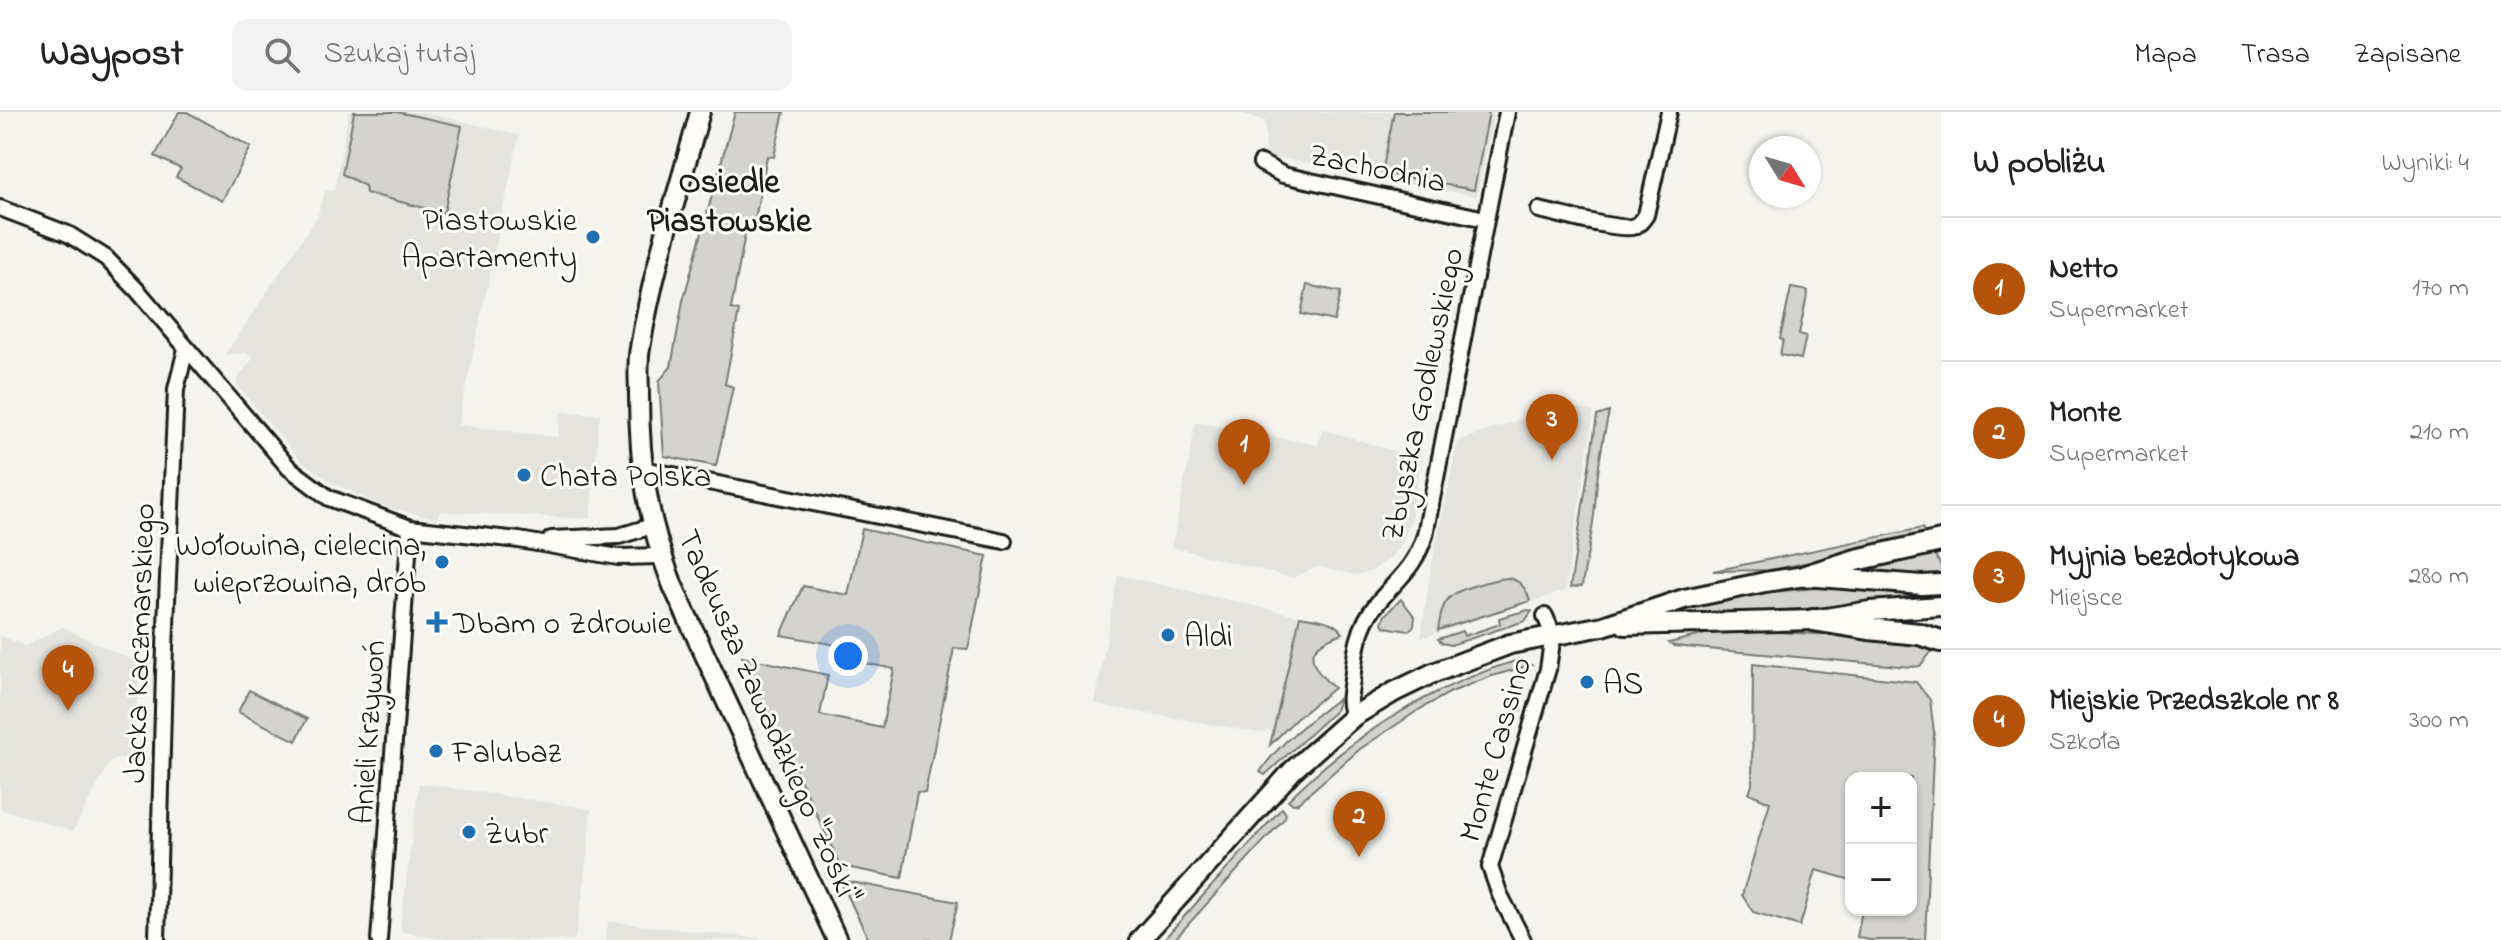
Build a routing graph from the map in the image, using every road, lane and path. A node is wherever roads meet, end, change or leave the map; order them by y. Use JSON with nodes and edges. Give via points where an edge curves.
{"nodes":[{"id":1,"x":700,"y":112,"type":"edge"},
{"id":2,"x":1507,"y":112,"type":"edge"},
{"id":3,"x":1669,"y":112,"type":"edge"},
{"id":4,"x":1261,"y":163,"type":"dead end"},
{"id":5,"x":0,"y":208,"type":"edge"},
{"id":6,"x":1539,"y":210,"type":"dead end"},
{"id":7,"x":1485,"y":219,"type":"junction"},
{"id":8,"x":186,"y":349,"type":"junction"},
{"id":9,"x":643,"y":469,"type":"junction"},
{"id":10,"x":652,"y":526,"type":"junction"},
{"id":11,"x":410,"y":528,"type":"junction"},
{"id":12,"x":519,"y":540,"type":"junction"},
{"id":13,"x":1004,"y":541,"type":"dead end"},
{"id":14,"x":1941,"y":541,"type":"edge"},
{"id":15,"x":661,"y":556,"type":"junction"},
{"id":16,"x":1805,"y":576,"type":"junction"},
{"id":17,"x":1941,"y":584,"type":"edge"},
{"id":18,"x":1941,"y":606,"type":"edge"},
{"id":19,"x":1545,"y":616,"type":"dead end"},
{"id":20,"x":1813,"y":620,"type":"junction"},
{"id":21,"x":1603,"y":626,"type":"junction"},
{"id":22,"x":1553,"y":635,"type":"junction"},
{"id":23,"x":1941,"y":641,"type":"edge"},
{"id":24,"x":1354,"y":716,"type":"junction"},
{"id":25,"x":1144,"y":937,"type":"edge"},
{"id":26,"x":157,"y":940,"type":"edge"},
{"id":27,"x":379,"y":940,"type":"edge"},
{"id":28,"x":837,"y":940,"type":"edge"},
{"id":29,"x":1523,"y":940,"type":"edge"}],
"edges":[{"from":1,"to":9,"type":"street","name":"Tadeusza Zawadzkiego \"Zośki\"","via":[[639,351]]},
{"from":2,"to":7,"type":"street","name":"Zbyszka Godlewskiego"},
{"from":3,"to":6,"type":"street","via":[[1641,223],[1617,227]]},
{"from":4,"to":7,"type":"street","name":"Zachodnia","via":[[1283,175]]},
{"from":5,"to":8,"type":"street","via":[[68,234],[106,258]]},
{"from":7,"to":24,"type":"street","name":"Zbyszka Godlewskiego","via":[[1425,535],[1413,565],[1364,624],[1352,681]]},
{"from":8,"to":11,"type":"street","via":[[304,481],[329,498]]},
{"from":8,"to":26,"type":"street","name":"Jacka Kaczmarskiego","via":[[176,389]]},
{"from":9,"to":10,"type":"street","name":"Tadeusza Zawadzkiego \"Zośki\""},
{"from":9,"to":13,"type":"street","name":"Tadeusza Zawadzkiego \"Zośki\""},
{"from":10,"to":12,"type":"street","via":[[619,536]]},
{"from":10,"to":15,"type":"street","name":"Tadeusza Zawadzkiego \"Zośki\""},
{"from":11,"to":12,"type":"street"},
{"from":11,"to":27,"type":"street","name":"Anieli Krzywoń"},
{"from":12,"to":15,"type":"street","via":[[618,557]]},
{"from":14,"to":16,"type":"main road"},
{"from":15,"to":28,"type":"street","name":"Tadeusza Zawadzkiego \"Zośki\""},
{"from":16,"to":17,"type":"street"},
{"from":16,"to":21,"type":"street","via":[[1684,599]]},
{"from":18,"to":20,"type":"street"},
{"from":19,"to":22,"type":"street","name":"Monte Cassino"},
{"from":20,"to":21,"type":"street"},
{"from":20,"to":23,"type":"main road"},
{"from":21,"to":22,"type":"street"},
{"from":22,"to":24,"type":"street","via":[[1470,657]]},
{"from":22,"to":29,"type":"street","name":"Monte Cassino","via":[[1548,669],[1490,867]]},
{"from":24,"to":25,"type":"street","via":[[1293,770]]}]}
